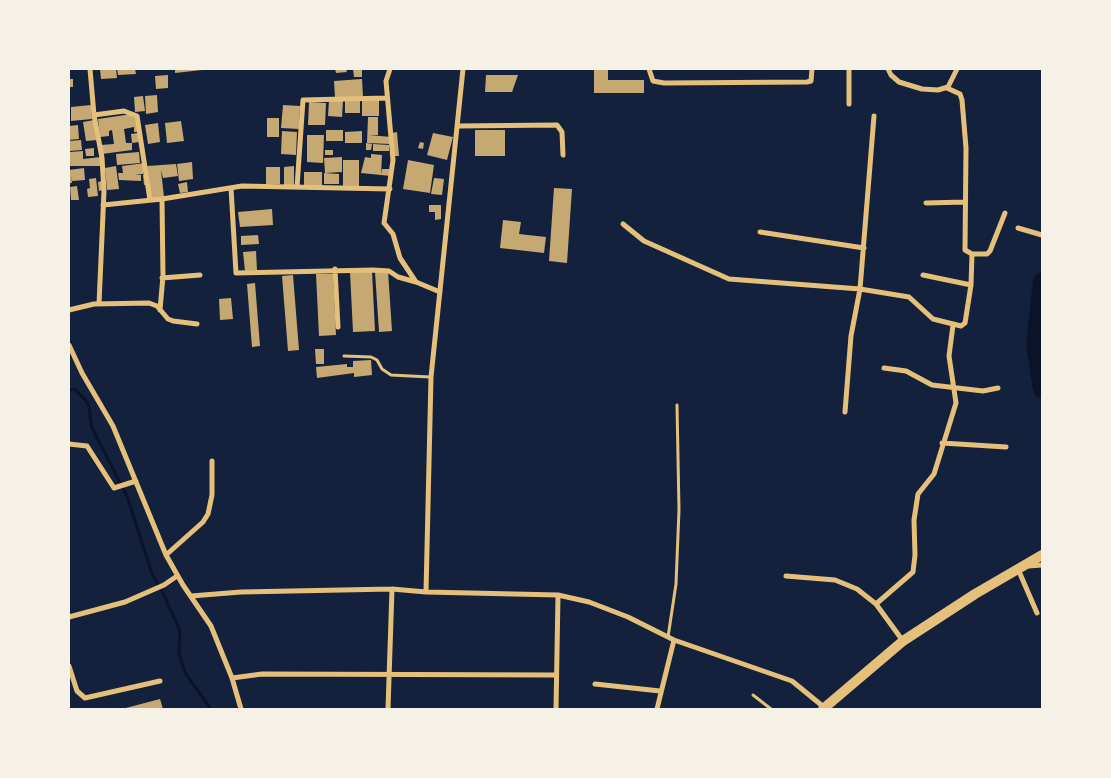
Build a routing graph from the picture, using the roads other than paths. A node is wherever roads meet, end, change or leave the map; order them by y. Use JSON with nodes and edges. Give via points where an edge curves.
{"nodes":[{"id":1,"x":90,"y":69,"type":"edge"},
{"id":2,"x":390,"y":69,"type":"edge"},
{"id":3,"x":463,"y":69,"type":"edge"},
{"id":4,"x":649,"y":69,"type":"edge"},
{"id":5,"x":812,"y":69,"type":"edge"},
{"id":6,"x":849,"y":69,"type":"edge"},
{"id":7,"x":888,"y":69,"type":"edge"},
{"id":8,"x":957,"y":69,"type":"edge"},
{"id":9,"x":947,"y":88,"type":"junction"},
{"id":10,"x":387,"y":98,"type":"junction"},
{"id":11,"x":849,"y":104,"type":"dead end"},
{"id":12,"x":94,"y":115,"type":"junction"},
{"id":13,"x":874,"y":116,"type":"dead end"},
{"id":14,"x":458,"y":126,"type":"junction"},
{"id":15,"x":563,"y":155,"type":"dead end"},
{"id":16,"x":297,"y":187,"type":"junction"},
{"id":17,"x":231,"y":188,"type":"junction"},
{"id":18,"x":390,"y":189,"type":"junction"},
{"id":19,"x":162,"y":199,"type":"junction"},
{"id":20,"x":150,"y":200,"type":"junction"},
{"id":21,"x":965,"y":202,"type":"junction"},
{"id":22,"x":926,"y":203,"type":"dead end"},
{"id":23,"x":103,"y":205,"type":"junction"},
{"id":24,"x":1005,"y":213,"type":"dead end"},
{"id":25,"x":623,"y":224,"type":"dead end"},
{"id":26,"x":1018,"y":228,"type":"dead end"},
{"id":27,"x":760,"y":232,"type":"dead end"},
{"id":28,"x":1042,"y":235,"type":"edge"},
{"id":29,"x":864,"y":248,"type":"junction"},
{"id":30,"x":972,"y":254,"type":"junction"},
{"id":31,"x":335,"y":269,"type":"junction"},
{"id":32,"x":200,"y":275,"type":"dead end"},
{"id":33,"x":923,"y":275,"type":"dead end"},
{"id":34,"x":162,"y":278,"type":"junction"},
{"id":35,"x":416,"y":282,"type":"junction"},
{"id":36,"x":971,"y":286,"type":"junction"},
{"id":37,"x":860,"y":289,"type":"junction"},
{"id":38,"x":440,"y":292,"type":"junction"},
{"id":39,"x":99,"y":304,"type":"junction"},
{"id":40,"x":69,"y":310,"type":"edge"},
{"id":41,"x":160,"y":310,"type":"junction"},
{"id":42,"x":197,"y":324,"type":"dead end"},
{"id":43,"x":953,"y":325,"type":"junction"},
{"id":44,"x":338,"y":327,"type":"dead end"},
{"id":45,"x":69,"y":345,"type":"edge"},
{"id":46,"x":344,"y":356,"type":"dead end"},
{"id":47,"x":884,"y":368,"type":"dead end"},
{"id":48,"x":431,"y":377,"type":"junction"},
{"id":49,"x":952,"y":386,"type":"junction"},
{"id":50,"x":998,"y":388,"type":"dead end"},
{"id":51,"x":677,"y":406,"type":"dead end"},
{"id":52,"x":845,"y":412,"type":"dead end"},
{"id":53,"x":942,"y":443,"type":"junction"},
{"id":54,"x":69,"y":444,"type":"edge"},
{"id":55,"x":1006,"y":447,"type":"dead end"},
{"id":56,"x":212,"y":461,"type":"dead end"},
{"id":57,"x":134,"y":482,"type":"junction"},
{"id":58,"x":166,"y":555,"type":"junction"},
{"id":59,"x":1042,"y":555,"type":"edge"},
{"id":60,"x":1042,"y":565,"type":"edge"},
{"id":61,"x":1021,"y":568,"type":"junction"},
{"id":62,"x":177,"y":576,"type":"junction"},
{"id":63,"x":786,"y":576,"type":"dead end"},
{"id":64,"x":392,"y":589,"type":"junction"},
{"id":65,"x":426,"y":592,"type":"junction"},
{"id":66,"x":558,"y":595,"type":"junction"},
{"id":67,"x":191,"y":596,"type":"junction"},
{"id":68,"x":876,"y":604,"type":"junction"},
{"id":69,"x":1037,"y":613,"type":"dead end"},
{"id":70,"x":69,"y":617,"type":"edge"},
{"id":71,"x":667,"y":637,"type":"junction"},
{"id":72,"x":674,"y":640,"type":"junction"},
{"id":73,"x":903,"y":641,"type":"junction"},
{"id":74,"x":69,"y":666,"type":"edge"},
{"id":75,"x":388,"y":675,"type":"junction"},
{"id":76,"x":555,"y":675,"type":"junction"},
{"id":77,"x":232,"y":678,"type":"junction"},
{"id":78,"x":160,"y":681,"type":"dead end"},
{"id":79,"x":595,"y":684,"type":"dead end"},
{"id":80,"x":660,"y":691,"type":"junction"},
{"id":81,"x":752,"y":694,"type":"dead end"},
{"id":82,"x":241,"y":709,"type":"edge"},
{"id":83,"x":388,"y":709,"type":"edge"},
{"id":84,"x":556,"y":709,"type":"edge"},
{"id":85,"x":657,"y":709,"type":"edge"},
{"id":86,"x":771,"y":709,"type":"edge"},
{"id":87,"x":825,"y":709,"type":"edge"}],
"edges":[{"from":1,"to":12,"type":"street"},
{"from":2,"to":10,"type":"street","via":[[386,81]]},
{"from":3,"to":14,"type":"street"},
{"from":4,"to":5,"type":"street","via":[[653,81],[664,83],[807,82],[811,81]]},
{"from":6,"to":11,"type":"street"},
{"from":7,"to":9,"type":"street","via":[[899,82],[913,87]]},
{"from":8,"to":9,"type":"street"},
{"from":9,"to":21,"type":"street","via":[[960,94],[962,100],[966,148]]},
{"from":10,"to":16,"type":"street","via":[[303,100]]},
{"from":10,"to":18,"type":"street","via":[[393,160]]},
{"from":12,"to":20,"type":"street","via":[[124,111],[137,116]]},
{"from":12,"to":23,"type":"street","via":[[102,158]]},
{"from":13,"to":29,"type":"street"},
{"from":14,"to":15,"type":"street","via":[[557,125],[562,132]]},
{"from":14,"to":38,"type":"street"},
{"from":16,"to":17,"type":"street"},
{"from":16,"to":18,"type":"street"},
{"from":17,"to":19,"type":"street"},
{"from":17,"to":31,"type":"street","via":[[236,273]]},
{"from":18,"to":35,"type":"street","via":[[384,223],[393,234],[400,258]]},
{"from":19,"to":20,"type":"street"},
{"from":19,"to":34,"type":"street"},
{"from":20,"to":23,"type":"street"},
{"from":21,"to":22,"type":"street"},
{"from":21,"to":30,"type":"street","via":[[964,246]]},
{"from":23,"to":39,"type":"street"},
{"from":24,"to":30,"type":"street","via":[[990,251]]},
{"from":25,"to":37,"type":"street","via":[[644,241],[729,279]]},
{"from":26,"to":28,"type":"street"},
{"from":27,"to":29,"type":"street"},
{"from":29,"to":37,"type":"street"},
{"from":30,"to":36,"type":"street"},
{"from":31,"to":35,"type":"street","via":[[389,271]]},
{"from":31,"to":44,"type":"street"},
{"from":32,"to":34,"type":"street"},
{"from":33,"to":36,"type":"street"},
{"from":34,"to":41,"type":"street"},
{"from":35,"to":38,"type":"street"},
{"from":36,"to":43,"type":"street","via":[[964,326]]},
{"from":37,"to":43,"type":"street","via":[[909,297],[928,317]]},
{"from":37,"to":52,"type":"street","via":[[851,336]]},
{"from":38,"to":48,"type":"street"},
{"from":39,"to":40,"type":"street"},
{"from":39,"to":41,"type":"street","via":[[149,303]]},
{"from":41,"to":42,"type":"street","via":[[173,321]]},
{"from":43,"to":49,"type":"street","via":[[949,356]]},
{"from":45,"to":57,"type":"street","via":[[103,406]]},
{"from":46,"to":48,"type":"lane","via":[[371,357],[391,375]]},
{"from":47,"to":49,"type":"street","via":[[906,371],[932,385]]},
{"from":48,"to":65,"type":"street"},
{"from":49,"to":50,"type":"street","via":[[983,391]]},
{"from":49,"to":53,"type":"street","via":[[956,403]]},
{"from":51,"to":71,"type":"lane","via":[[679,510],[676,584]]},
{"from":53,"to":55,"type":"street"},
{"from":53,"to":68,"type":"street","via":[[934,474],[918,494],[913,572]]},
{"from":54,"to":57,"type":"street","via":[[87,446],[113,487]]},
{"from":56,"to":58,"type":"street","via":[[212,495],[208,514],[204,522]]},
{"from":57,"to":58,"type":"street"},
{"from":58,"to":62,"type":"street"},
{"from":59,"to":61,"type":"highway"},
{"from":60,"to":61,"type":"street"},
{"from":61,"to":69,"type":"street"},
{"from":61,"to":73,"type":"highway"},
{"from":62,"to":67,"type":"street"},
{"from":62,"to":70,"type":"street","via":[[125,602]]},
{"from":63,"to":68,"type":"street","via":[[844,582]]},
{"from":64,"to":65,"type":"street"},
{"from":64,"to":67,"type":"street"},
{"from":64,"to":75,"type":"street"},
{"from":65,"to":66,"type":"street"},
{"from":66,"to":71,"type":"street","via":[[589,602]]},
{"from":66,"to":76,"type":"street"},
{"from":67,"to":77,"type":"street","via":[[211,626]]},
{"from":68,"to":73,"type":"street"},
{"from":71,"to":72,"type":"street"},
{"from":72,"to":80,"type":"street"},
{"from":72,"to":87,"type":"street","via":[[792,682]]},
{"from":73,"to":87,"type":"highway"},
{"from":74,"to":78,"type":"street","via":[[77,691],[85,698]]},
{"from":75,"to":76,"type":"street"},
{"from":75,"to":77,"type":"street","via":[[262,674]]},
{"from":75,"to":83,"type":"street"},
{"from":76,"to":84,"type":"street"},
{"from":77,"to":82,"type":"street"},
{"from":79,"to":80,"type":"street"},
{"from":80,"to":85,"type":"street"},
{"from":81,"to":86,"type":"lane"}]}
